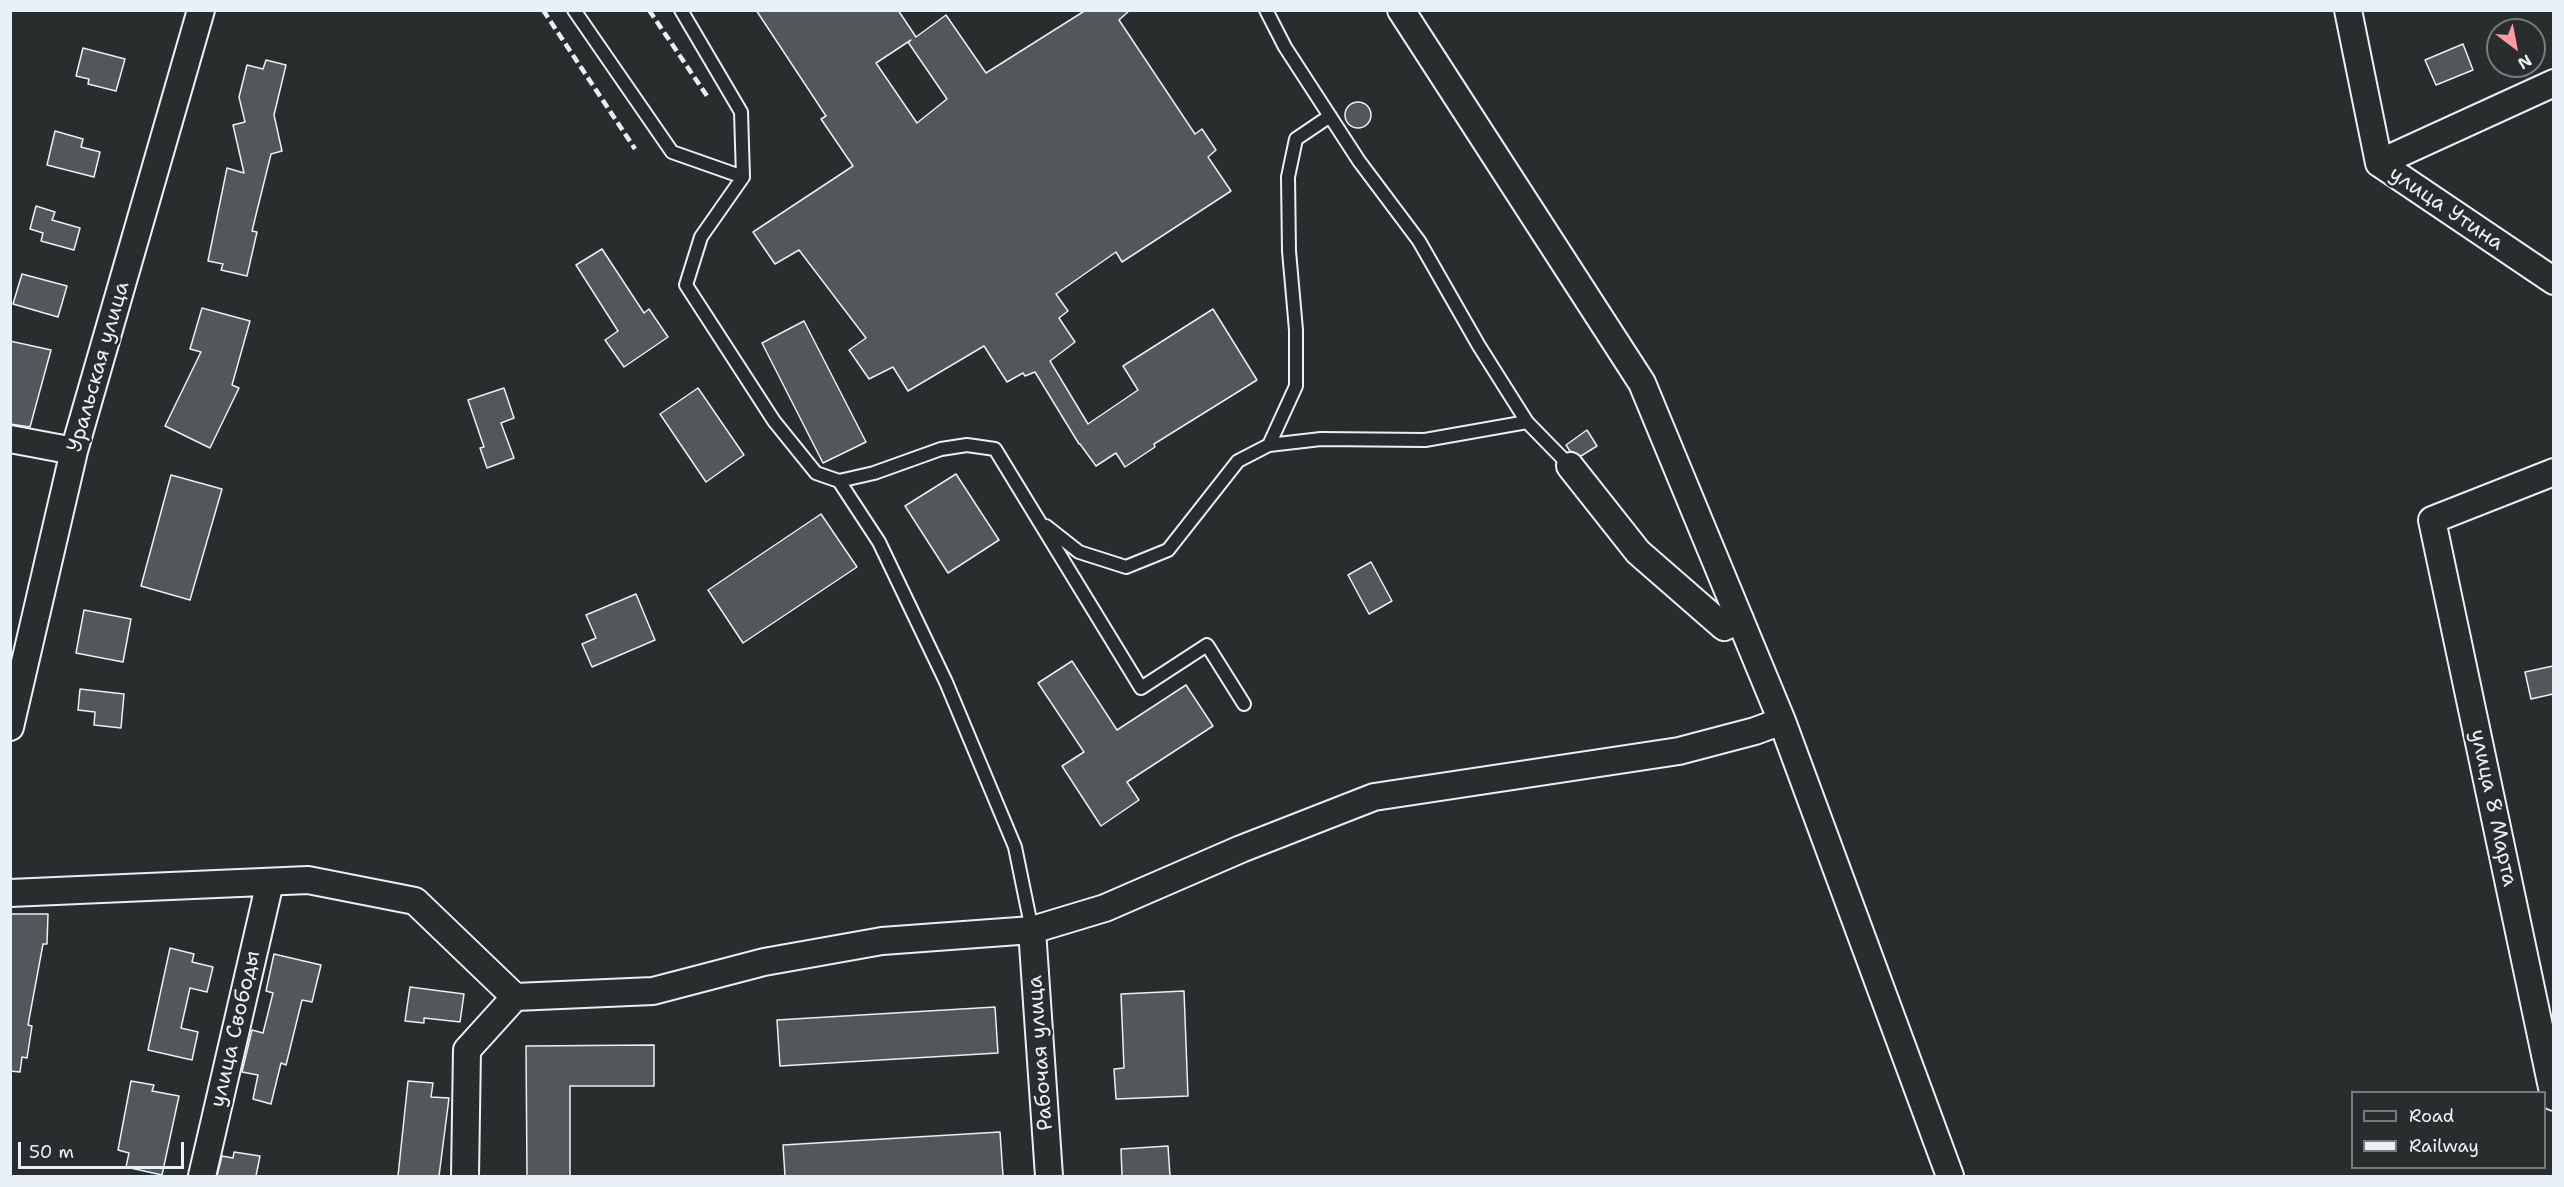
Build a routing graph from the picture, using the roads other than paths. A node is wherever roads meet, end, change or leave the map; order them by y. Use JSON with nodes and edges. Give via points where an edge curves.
{"nodes":[{"id":1,"x":201,"y":10,"type":"edge"},
{"id":2,"x":574,"y":10,"type":"edge"},
{"id":3,"x":681,"y":10,"type":"edge"},
{"id":4,"x":1266,"y":10,"type":"edge"},
{"id":5,"x":2348,"y":10,"type":"edge"},
{"id":6,"x":1407,"y":12,"type":"edge"},
{"id":7,"x":2553,"y":83,"type":"edge"},
{"id":8,"x":1330,"y":116,"type":"junction"},
{"id":9,"x":2379,"y":163,"type":"junction"},
{"id":10,"x":742,"y":177,"type":"junction"},
{"id":11,"x":2553,"y":281,"type":"edge"},
{"id":12,"x":1527,"y":422,"type":"junction"},
{"id":13,"x":10,"y":439,"type":"edge"},
{"id":14,"x":1269,"y":445,"type":"junction"},
{"id":15,"x":74,"y":452,"type":"junction"},
{"id":16,"x":1570,"y":466,"type":"joint"},
{"id":17,"x":2553,"y":472,"type":"edge"},
{"id":18,"x":839,"y":481,"type":"junction"},
{"id":19,"x":1038,"y":519,"type":"junction"},
{"id":20,"x":1740,"y":619,"type":"junction"},
{"id":21,"x":1244,"y":704,"type":"dead end"},
{"id":22,"x":1782,"y":721,"type":"junction"},
{"id":23,"x":10,"y":727,"type":"edge"},
{"id":24,"x":270,"y":882,"type":"junction"},
{"id":25,"x":10,"y":893,"type":"edge"},
{"id":26,"x":1032,"y":930,"type":"junction"},
{"id":27,"x":515,"y":997,"type":"junction"},
{"id":28,"x":2553,"y":1097,"type":"edge"},
{"id":29,"x":202,"y":1176,"type":"edge"},
{"id":30,"x":465,"y":1176,"type":"edge"},
{"id":31,"x":1049,"y":1176,"type":"edge"},
{"id":32,"x":1950,"y":1176,"type":"edge"}],
"edges":[{"from":1,"to":15,"type":"street","name":"Уральская улица"},
{"from":2,"to":10,"type":"lane","via":[[672,152]]},
{"from":3,"to":10,"type":"lane","via":[[741,112]]},
{"from":4,"to":8,"type":"lane"},
{"from":5,"to":9,"type":"street","name":"улица Утина"},
{"from":6,"to":20,"type":"street","via":[[1642,383]]},
{"from":7,"to":9,"type":"street"},
{"from":8,"to":12,"type":"lane","via":[[1419,241]]},
{"from":8,"to":14,"type":"lane","via":[[1296,139],[1288,177],[1296,387]]},
{"from":9,"to":11,"type":"street","name":"улица Утина"},
{"from":10,"to":18,"type":"lane","via":[[701,237],[686,285],[774,421],[816,473]]},
{"from":12,"to":14,"type":"lane","via":[[1425,440],[1321,439]]},
{"from":12,"to":16,"type":"lane"},
{"from":13,"to":15,"type":"street"},
{"from":14,"to":19,"type":"lane","via":[[1238,461],[1168,550],[1126,567],[1079,552]]},
{"from":15,"to":23,"type":"street","name":"Уральская улица"},
{"from":16,"to":20,"type":"street","via":[[1638,552],[1724,627]]},
{"from":17,"to":28,"type":"street","name":"улица 8 Марта","via":[[2432,520]]},
{"from":18,"to":19,"type":"lane","via":[[941,449],[967,445],[995,449]]},
{"from":18,"to":26,"type":"lane","via":[[879,542],[946,682],[1015,847]]},
{"from":19,"to":21,"type":"lane","via":[[1141,688],[1207,645]]},
{"from":20,"to":22,"type":"street"},
{"from":22,"to":26,"type":"street","via":[[1679,751],[1374,797],[1105,908]]},
{"from":22,"to":32,"type":"street"},
{"from":24,"to":25,"type":"street"},
{"from":24,"to":27,"type":"street","via":[[308,880],[415,901]]},
{"from":24,"to":29,"type":"street","name":"улица Свободы"},
{"from":26,"to":27,"type":"street","via":[[882,941],[764,962],[653,991]]},
{"from":26,"to":31,"type":"street","name":"Рабочая улица"},
{"from":27,"to":30,"type":"street","via":[[467,1050]]}]}
